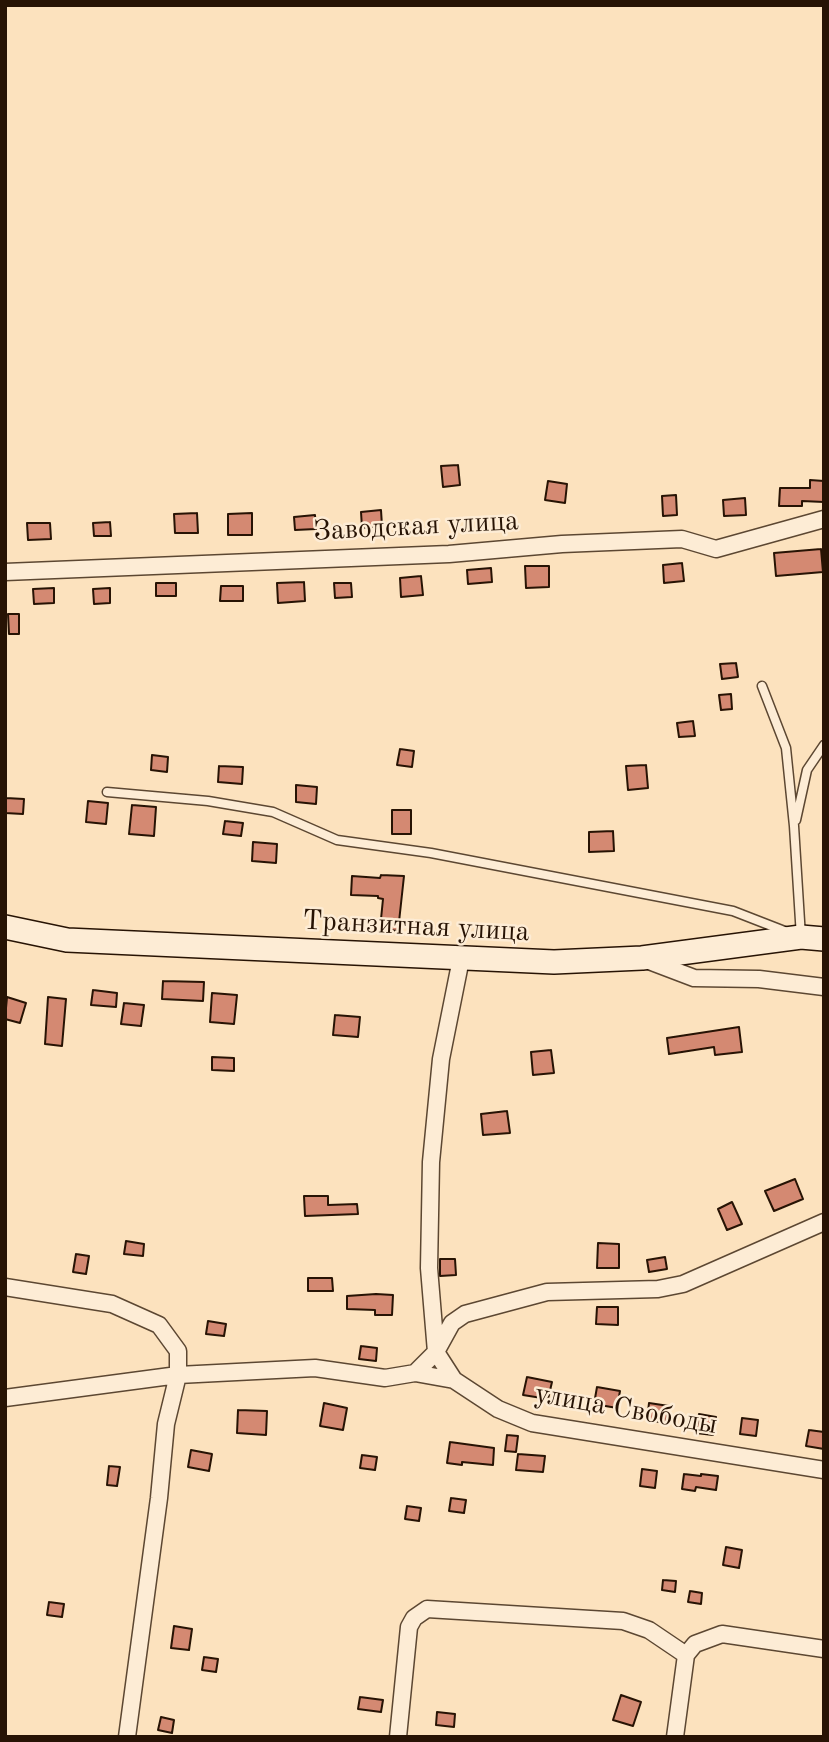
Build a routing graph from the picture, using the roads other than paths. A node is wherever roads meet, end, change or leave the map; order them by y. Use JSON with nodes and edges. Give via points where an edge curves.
{"nodes":[{"id":1,"x":824,"y":519,"type":"edge"},
{"id":2,"x":5,"y":572,"type":"edge"},
{"id":3,"x":762,"y":686,"type":"dead end"},
{"id":4,"x":824,"y":746,"type":"edge"},
{"id":5,"x":107,"y":792,"type":"dead end"},
{"id":6,"x":794,"y":826,"type":"junction"},
{"id":7,"x":5,"y":927,"type":"edge"},
{"id":8,"x":812,"y":938,"type":"edge"},
{"id":9,"x":642,"y":958,"type":"junction"},
{"id":10,"x":461,"y":959,"type":"junction"},
{"id":11,"x":824,"y":987,"type":"edge"},
{"id":12,"x":824,"y":1222,"type":"edge"},
{"id":13,"x":5,"y":1287,"type":"edge"},
{"id":14,"x":436,"y":1352,"type":"junction"},
{"id":15,"x":415,"y":1373,"type":"junction"},
{"id":16,"x":177,"y":1375,"type":"junction"},
{"id":17,"x":454,"y":1380,"type":"junction"},
{"id":18,"x":5,"y":1398,"type":"edge"},
{"id":19,"x":824,"y":1470,"type":"edge"},
{"id":20,"x":824,"y":1649,"type":"edge"},
{"id":21,"x":687,"y":1655,"type":"junction"},
{"id":22,"x":127,"y":1737,"type":"edge"},
{"id":23,"x":398,"y":1737,"type":"edge"},
{"id":24,"x":675,"y":1737,"type":"edge"}],
"edges":[{"from":1,"to":2,"type":"street","name":"Заводская улица","via":[[716,549],[682,540]]},
{"from":3,"to":6,"type":"lane","via":[[786,748]]},
{"from":4,"to":6,"type":"lane","via":[[807,770]]},
{"from":5,"to":8,"type":"lane","via":[[273,812],[337,840],[431,853],[733,911]]},
{"from":6,"to":8,"type":"lane"},
{"from":7,"to":10,"type":"main road","name":"Транзитная улица","via":[[67,940]]},
{"from":8,"to":9,"type":"main road","name":"Транзитная улица"},
{"from":9,"to":10,"type":"main road","name":"Транзитная улица","via":[[554,962]]},
{"from":9,"to":11,"type":"street","via":[[694,978]]},
{"from":10,"to":14,"type":"street","via":[[441,1059],[430,1162],[429,1268]]},
{"from":12,"to":14,"type":"street","via":[[683,1284],[658,1289],[547,1292],[465,1314],[452,1323]]},
{"from":13,"to":16,"type":"street","via":[[112,1304],[159,1325],[178,1351]]},
{"from":14,"to":15,"type":"street"},
{"from":14,"to":17,"type":"street"},
{"from":15,"to":16,"type":"street","name":"улица Свободы","via":[[385,1378],[315,1368]]},
{"from":15,"to":17,"type":"street","name":"улица Свободы"},
{"from":16,"to":18,"type":"street","name":"улица Свободы"},
{"from":16,"to":22,"type":"street","via":[[166,1424]]},
{"from":17,"to":19,"type":"street","name":"улица Свободы","via":[[498,1409],[533,1423]]},
{"from":20,"to":21,"type":"street","via":[[722,1634],[695,1644]]},
{"from":21,"to":23,"type":"street","via":[[649,1630],[623,1621],[427,1609],[409,1627]]},
{"from":21,"to":24,"type":"street"}]}
